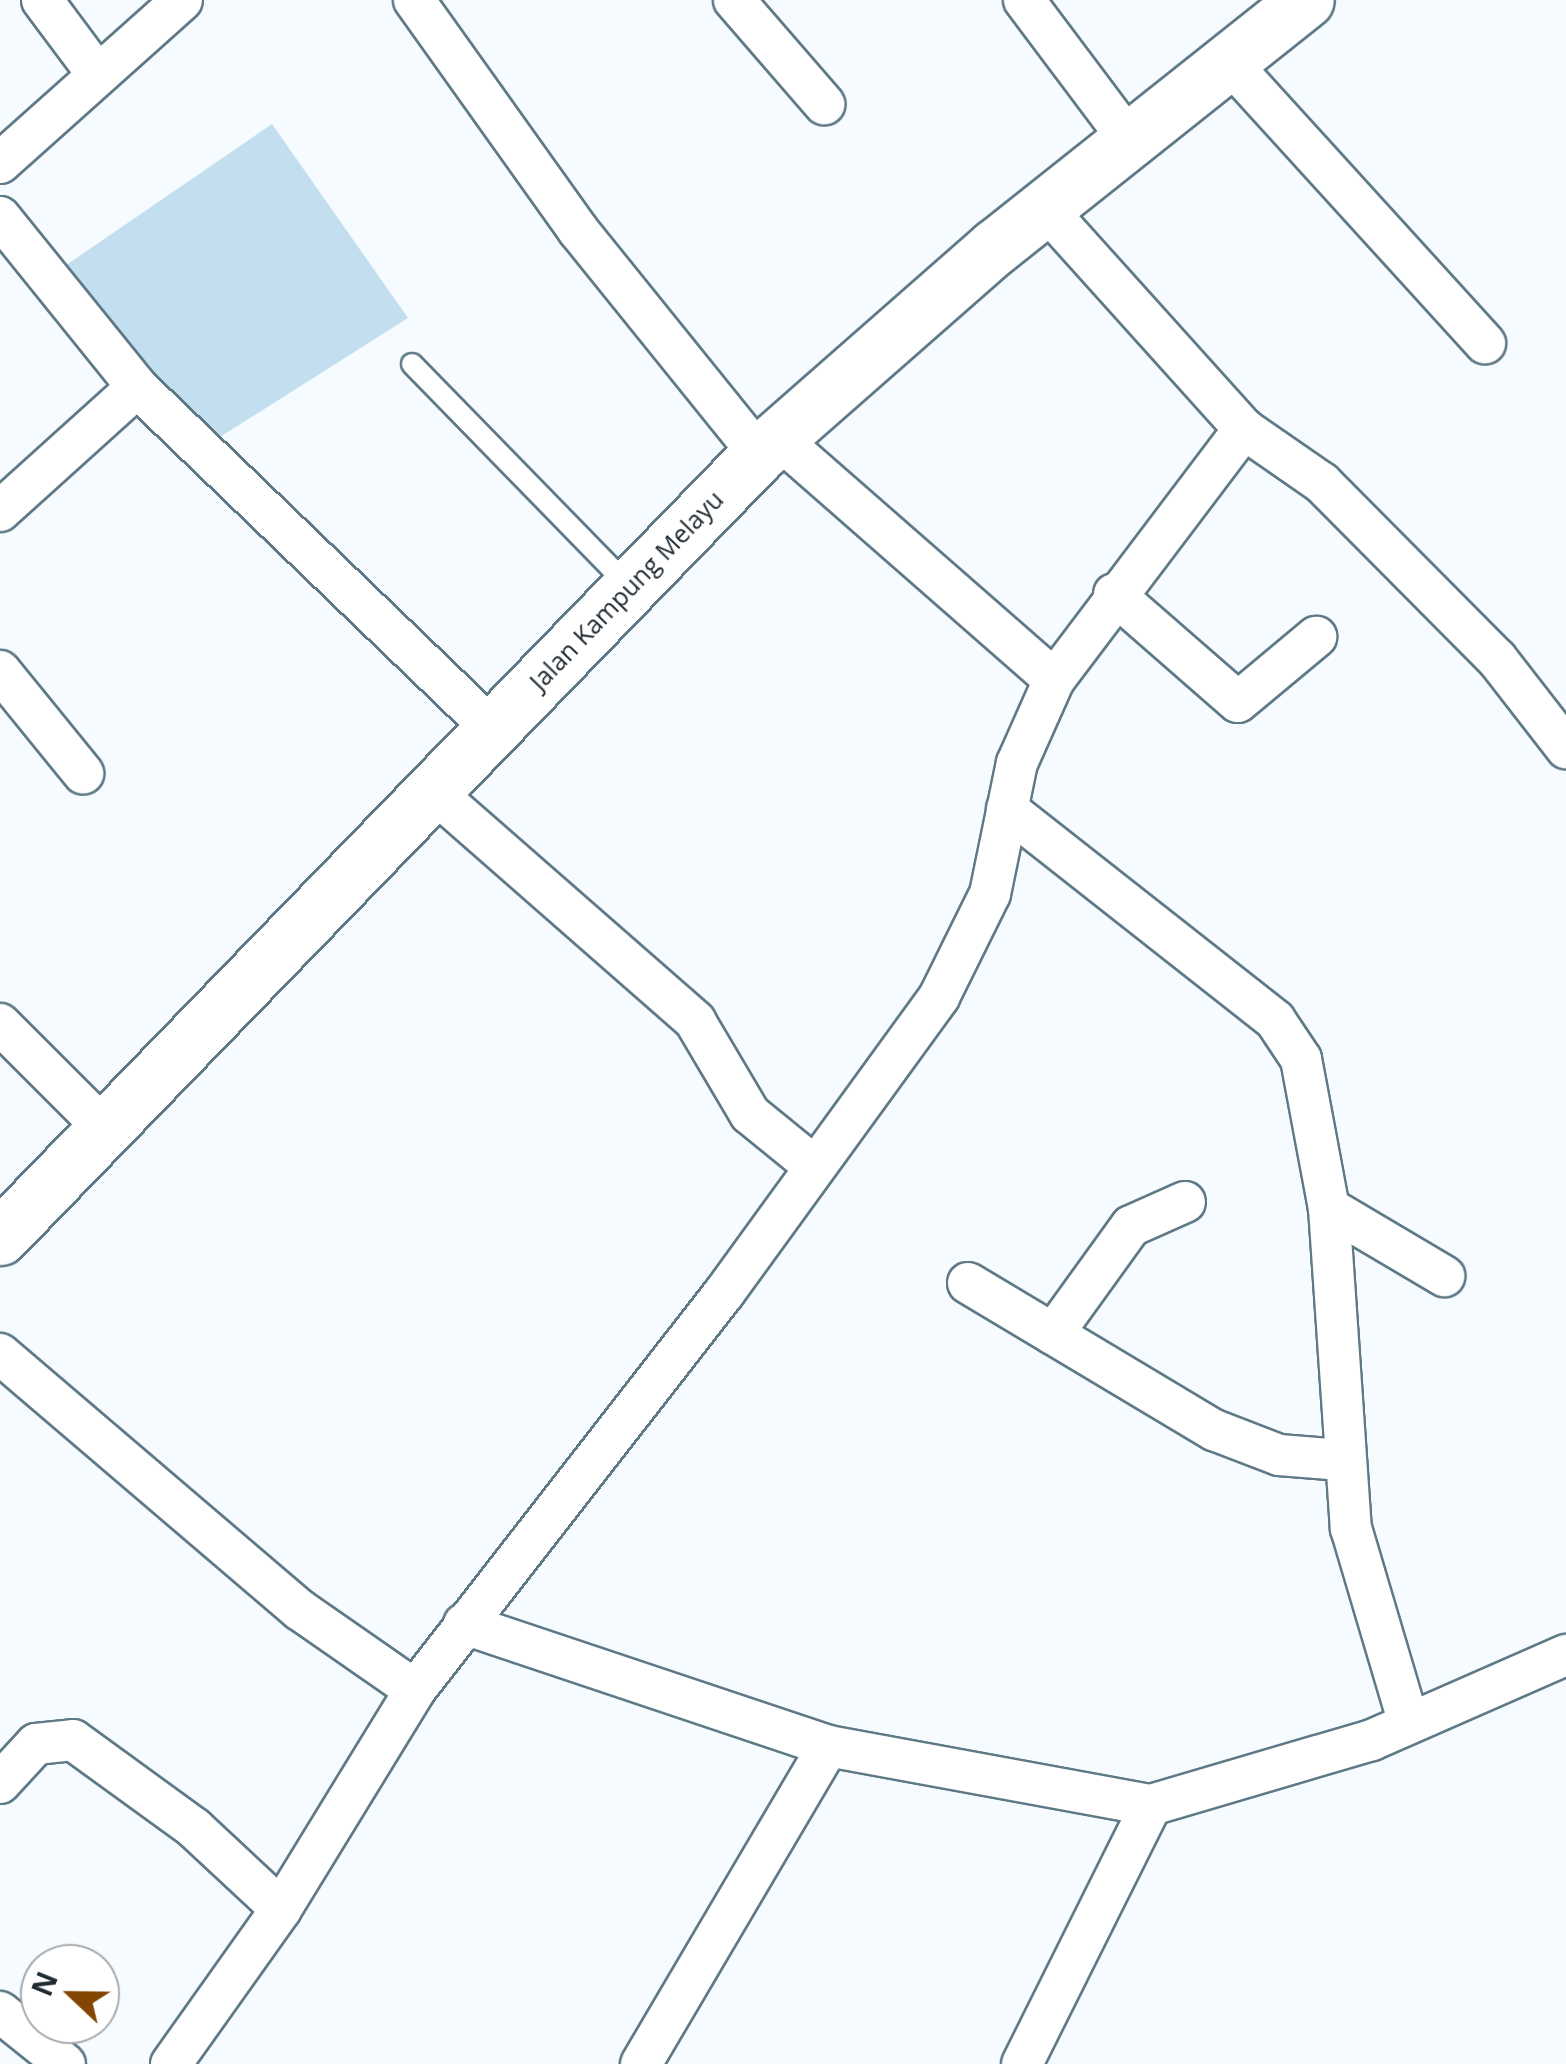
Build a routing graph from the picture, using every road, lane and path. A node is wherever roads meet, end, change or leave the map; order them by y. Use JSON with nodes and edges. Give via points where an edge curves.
{"nodes":[{"id":1,"x":42,"y":0,"type":"edge"},
{"id":2,"x":182,"y":0,"type":"edge"},
{"id":3,"x":414,"y":0,"type":"edge"},
{"id":4,"x":734,"y":0,"type":"edge"},
{"id":5,"x":1024,"y":0,"type":"edge"},
{"id":6,"x":1306,"y":0,"type":"edge"},
{"id":7,"x":1230,"y":63,"type":"junction"},
{"id":8,"x":95,"y":72,"type":"junction"},
{"id":9,"x":824,"y":104,"type":"dead end"},
{"id":10,"x":1128,"y":140,"type":"junction"},
{"id":11,"x":0,"y":163,"type":"edge"},
{"id":12,"x":1044,"y":208,"type":"junction"},
{"id":13,"x":0,"y":216,"type":"edge"},
{"id":14,"x":1485,"y":343,"type":"dead end"},
{"id":15,"x":412,"y":364,"type":"dead end"},
{"id":16,"x":138,"y":387,"type":"junction"},
{"id":17,"x":1244,"y":429,"type":"junction"},
{"id":18,"x":769,"y":446,"type":"junction"},
{"id":19,"x":0,"y":511,"type":"edge"},
{"id":20,"x":628,"y":586,"type":"junction"},
{"id":21,"x":1114,"y":594,"type":"junction"},
{"id":22,"x":1316,"y":637,"type":"dead end"},
{"id":23,"x":0,"y":670,"type":"edge"},
{"id":24,"x":1054,"y":680,"type":"junction"},
{"id":25,"x":492,"y":728,"type":"junction"},
{"id":26,"x":1566,"y":748,"type":"edge"},
{"id":27,"x":84,"y":773,"type":"dead end"},
{"id":28,"x":435,"y":793,"type":"junction"},
{"id":29,"x":1007,"y":809,"type":"junction"},
{"id":30,"x":0,"y":1024,"type":"edge"},
{"id":31,"x":107,"y":1131,"type":"junction"},
{"id":32,"x":816,"y":1167,"type":"junction"},
{"id":33,"x":1185,"y":1202,"type":"dead end"},
{"id":34,"x":1328,"y":1208,"type":"junction"},
{"id":35,"x":0,"y":1238,"type":"edge"},
{"id":36,"x":1444,"y":1276,"type":"dead end"},
{"id":37,"x":968,"y":1283,"type":"dead end"},
{"id":38,"x":1053,"y":1334,"type":"junction"},
{"id":39,"x":0,"y":1354,"type":"edge"},
{"id":40,"x":1342,"y":1460,"type":"junction"},
{"id":41,"x":464,"y":1624,"type":"junction"},
{"id":42,"x":1566,"y":1654,"type":"edge"},
{"id":43,"x":415,"y":1690,"type":"junction"},
{"id":44,"x":1408,"y":1721,"type":"junction"},
{"id":45,"x":828,"y":1746,"type":"junction"},
{"id":46,"x":0,"y":1783,"type":"edge"},
{"id":47,"x":1151,"y":1805,"type":"junction"},
{"id":48,"x":280,"y":1910,"type":"junction"},
{"id":49,"x":0,"y":2012,"type":"edge"},
{"id":50,"x":65,"y":2064,"type":"edge"},
{"id":51,"x":171,"y":2064,"type":"edge"},
{"id":52,"x":641,"y":2064,"type":"edge"},
{"id":53,"x":1022,"y":2064,"type":"edge"}],
"edges":[{"from":1,"to":8,"type":"street"},
{"from":2,"to":8,"type":"street"},
{"from":3,"to":18,"type":"street","via":[[567,216]]},
{"from":4,"to":9,"type":"street"},
{"from":5,"to":10,"type":"street"},
{"from":6,"to":7,"type":"main road","name":"Jalan Kampung Melayu"},
{"from":7,"to":10,"type":"main road","name":"Jalan Kampung Melayu"},
{"from":7,"to":14,"type":"street"},
{"from":8,"to":11,"type":"street"},
{"from":10,"to":12,"type":"main road","name":"Jalan Kampung Melayu"},
{"from":12,"to":17,"type":"street"},
{"from":12,"to":18,"type":"main road","name":"Jalan Kampung Melayu"},
{"from":13,"to":16,"type":"street"},
{"from":15,"to":20,"type":"lane"},
{"from":16,"to":19,"type":"street"},
{"from":16,"to":25,"type":"street"},
{"from":17,"to":21,"type":"street"},
{"from":17,"to":26,"type":"street","via":[[1322,483],[1382,542],[1498,659]]},
{"from":18,"to":20,"type":"main road","name":"Jalan Kampung Melayu"},
{"from":18,"to":24,"type":"street"},
{"from":20,"to":25,"type":"main road","name":"Jalan Kampung Melayu"},
{"from":21,"to":22,"type":"street","via":[[1238,702]]},
{"from":21,"to":24,"type":"street"},
{"from":23,"to":27,"type":"street"},
{"from":24,"to":29,"type":"street"},
{"from":25,"to":28,"type":"main road","name":"Jalan Kampung Melayu"},
{"from":28,"to":31,"type":"main road","name":"Jalan Kampung Melayu"},
{"from":28,"to":32,"type":"street","via":[[695,1021],[750,1114]]},
{"from":29,"to":32,"type":"street","via":[[976,929],[939,997]]},
{"from":29,"to":34,"type":"street","via":[[1289,1036]]},
{"from":30,"to":31,"type":"street"},
{"from":31,"to":35,"type":"main road","name":"Jalan Kampung Melayu"},
{"from":32,"to":41,"type":"street"},
{"from":33,"to":38,"type":"street","via":[[1131,1226]]},
{"from":34,"to":36,"type":"street"},
{"from":34,"to":40,"type":"street"},
{"from":37,"to":38,"type":"street"},
{"from":38,"to":40,"type":"street","via":[[1244,1444]]},
{"from":39,"to":43,"type":"street","via":[[300,1610]]},
{"from":40,"to":44,"type":"street","via":[[1351,1528]]},
{"from":41,"to":43,"type":"street"},
{"from":41,"to":45,"type":"street"},
{"from":42,"to":44,"type":"street"},
{"from":43,"to":48,"type":"street"},
{"from":44,"to":47,"type":"street","via":[[1293,1766]]},
{"from":45,"to":47,"type":"street"},
{"from":45,"to":52,"type":"street"},
{"from":46,"to":48,"type":"street","via":[[36,1744],[73,1740],[194,1828]]},
{"from":47,"to":53,"type":"street"},
{"from":48,"to":51,"type":"street"},
{"from":49,"to":50,"type":"street"}]}
